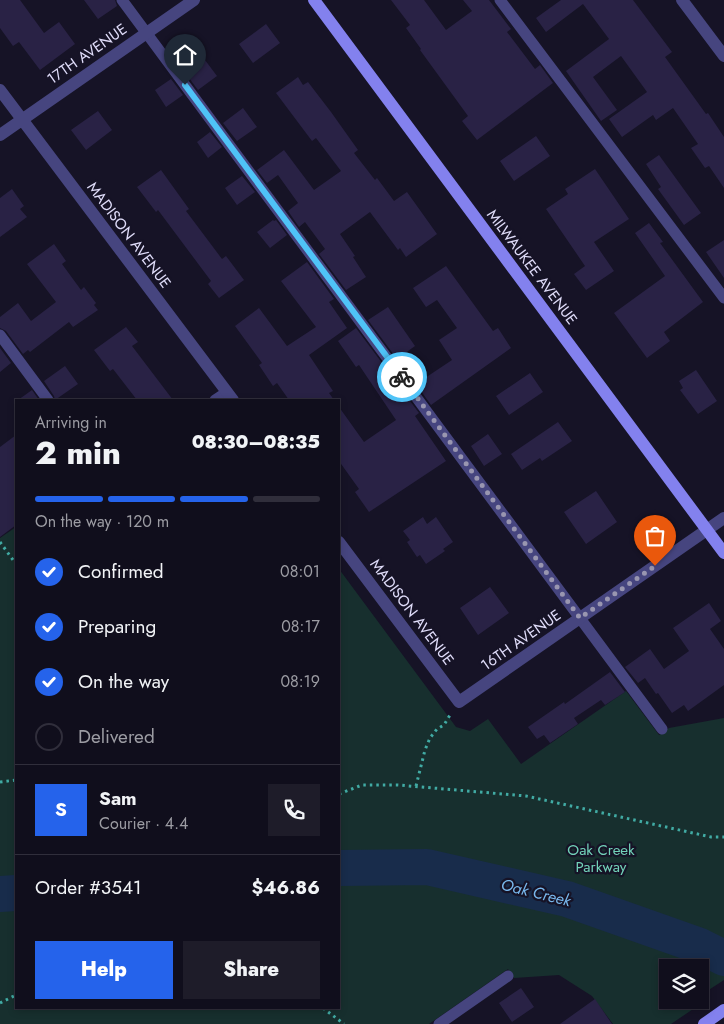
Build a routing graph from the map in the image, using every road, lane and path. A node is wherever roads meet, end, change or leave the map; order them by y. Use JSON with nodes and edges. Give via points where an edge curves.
{"nodes":[{"id":1,"x":122,"y":0,"type":"edge"},
{"id":2,"x":194,"y":0,"type":"edge"},
{"id":3,"x":314,"y":0,"type":"edge"},
{"id":4,"x":500,"y":0,"type":"edge"},
{"id":5,"x":682,"y":0,"type":"edge"},
{"id":6,"x":146,"y":32,"type":"junction"},
{"id":7,"x":724,"y":56,"type":"edge"},
{"id":8,"x":0,"y":90,"type":"edge"},
{"id":9,"x":22,"y":120,"type":"junction"},
{"id":10,"x":0,"y":134,"type":"edge"},
{"id":11,"x":724,"y":298,"type":"edge"},
{"id":12,"x":0,"y":335,"type":"edge"},
{"id":13,"x":230,"y":396,"type":"edge"},
{"id":14,"x":47,"y":399,"type":"edge"},
{"id":15,"x":724,"y":518,"type":"edge"},
{"id":16,"x":707,"y":530,"type":"junction"},
{"id":17,"x":0,"y":542,"type":"edge"},
{"id":18,"x":340,"y":543,"type":"edge"},
{"id":19,"x":724,"y":553,"type":"edge"},
{"id":20,"x":15,"y":563,"type":"edge"},
{"id":21,"x":580,"y":618,"type":"junction"},
{"id":22,"x":459,"y":702,"type":"junction"},
{"id":23,"x":662,"y":729,"type":"dead end"},
{"id":24,"x":15,"y":780,"type":"edge"},
{"id":25,"x":0,"y":782,"type":"edge"},
{"id":26,"x":416,"y":786,"type":"junction"},
{"id":27,"x":340,"y":794,"type":"edge"},
{"id":28,"x":724,"y":837,"type":"edge"},
{"id":29,"x":508,"y":976,"type":"dead end"},
{"id":30,"x":15,"y":996,"type":"edge"},
{"id":31,"x":0,"y":1003,"type":"edge"},
{"id":32,"x":324,"y":1009,"type":"edge"},
{"id":33,"x":724,"y":1010,"type":"edge"},
{"id":34,"x":344,"y":1024,"type":"edge"},
{"id":35,"x":439,"y":1024,"type":"edge"},
{"id":36,"x":704,"y":1024,"type":"edge"}],
"edges":[{"from":1,"to":6,"type":"lane"},
{"from":2,"to":6,"type":"street","name":"17TH AVENUE"},
{"from":3,"to":16,"type":"street","name":"MILWAUKEE AVENUE"},
{"from":4,"to":11,"type":"lane"},
{"from":5,"to":7,"type":"street"},
{"from":6,"to":9,"type":"street","name":"17TH AVENUE"},
{"from":6,"to":21,"type":"lane"},
{"from":8,"to":9,"type":"street","name":"MADISON AVENUE"},
{"from":9,"to":10,"type":"street","name":"17TH AVENUE"},
{"from":9,"to":13,"type":"street","name":"MADISON AVENUE"},
{"from":12,"to":14,"type":"lane"},
{"from":15,"to":16,"type":"street","name":"16TH AVENUE"},
{"from":16,"to":19,"type":"street","name":"MILWAUKEE AVENUE"},
{"from":16,"to":21,"type":"street","name":"16TH AVENUE"},
{"from":17,"to":20,"type":"path"},
{"from":18,"to":22,"type":"street","name":"MADISON AVENUE"},
{"from":21,"to":22,"type":"street","name":"16TH AVENUE"},
{"from":21,"to":23,"type":"lane"},
{"from":22,"to":26,"type":"path","via":[[430,738]]},
{"from":24,"to":25,"type":"path"},
{"from":26,"to":27,"type":"path","via":[[362,785]]},
{"from":26,"to":28,"type":"path","via":[[526,796]]},
{"from":29,"to":35,"type":"lane"},
{"from":30,"to":31,"type":"path"},
{"from":32,"to":34,"type":"path"},
{"from":33,"to":36,"type":"street"}]}
